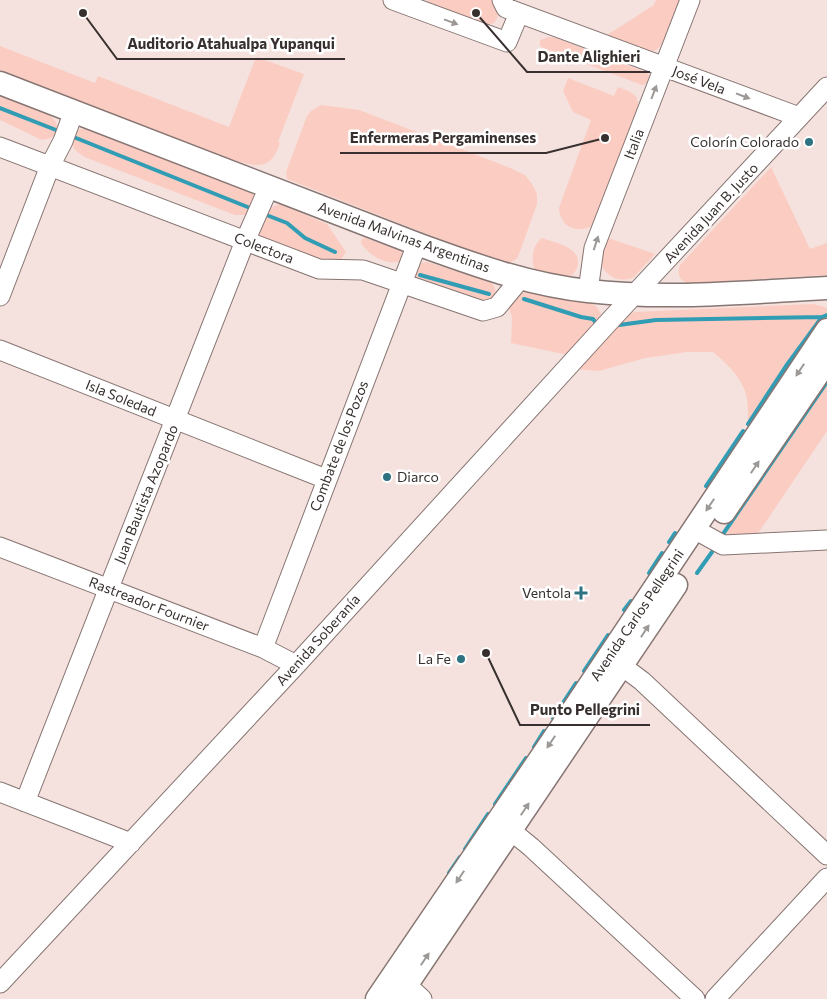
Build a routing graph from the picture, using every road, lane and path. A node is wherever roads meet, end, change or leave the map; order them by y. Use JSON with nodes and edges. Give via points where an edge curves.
{"nodes":[{"id":1,"x":393,"y":0,"type":"edge"},
{"id":2,"x":502,"y":0,"type":"edge"},
{"id":3,"x":690,"y":0,"type":"edge"},
{"id":4,"x":518,"y":13,"type":"junction"},
{"id":5,"x":664,"y":66,"type":"junction"},
{"id":6,"x":0,"y":84,"type":"edge"},
{"id":7,"x":827,"y":87,"type":"edge"},
{"id":8,"x":74,"y":112,"type":"junction"},
{"id":9,"x":799,"y":117,"type":"junction"},
{"id":10,"x":0,"y":147,"type":"edge"},
{"id":11,"x":50,"y":166,"type":"junction"},
{"id":12,"x":270,"y":187,"type":"junction"},
{"id":13,"x":245,"y":241,"type":"junction"},
{"id":14,"x":417,"y":244,"type":"junction"},
{"id":15,"x":521,"y":278,"type":"junction"},
{"id":16,"x":402,"y":284,"type":"junction"},
{"id":17,"x":827,"y":288,"type":"edge"},
{"id":18,"x":588,"y":291,"type":"junction"},
{"id":19,"x":635,"y":294,"type":"junction"},
{"id":20,"x":0,"y":296,"type":"edge"},
{"id":21,"x":827,"y":330,"type":"edge"},
{"id":22,"x":0,"y":350,"type":"edge"},
{"id":23,"x":827,"y":361,"type":"edge"},
{"id":24,"x":176,"y":420,"type":"junction"},
{"id":25,"x":326,"y":479,"type":"junction"},
{"id":26,"x":701,"y":533,"type":"junction"},
{"id":27,"x":827,"y":540,"type":"edge"},
{"id":28,"x":0,"y":547,"type":"edge"},
{"id":29,"x":108,"y":589,"type":"junction"},
{"id":30,"x":263,"y":648,"type":"junction"},
{"id":31,"x":616,"y":661,"type":"junction"},
{"id":32,"x":296,"y":665,"type":"junction"},
{"id":33,"x":0,"y":792,"type":"edge"},
{"id":34,"x":25,"y":802,"type":"junction"},
{"id":35,"x":505,"y":825,"type":"junction"},
{"id":36,"x":131,"y":843,"type":"junction"},
{"id":37,"x":827,"y":855,"type":"edge"},
{"id":38,"x":827,"y":878,"type":"edge"},
{"id":39,"x":0,"y":984,"type":"edge"},
{"id":40,"x":405,"y":989,"type":"edge"},
{"id":41,"x":377,"y":999,"type":"edge"},
{"id":42,"x":695,"y":999,"type":"edge"},
{"id":43,"x":715,"y":999,"type":"edge"}],
"edges":[{"from":1,"to":4,"type":"street","one_way":true,"via":[[507,42]]},
{"from":2,"to":4,"type":"street","name":"José Vela","via":[[506,8]]},
{"from":3,"to":5,"type":"street","name":"Italia"},
{"from":4,"to":5,"type":"street","name":"José Vela"},
{"from":5,"to":9,"type":"street","name":"José Vela","one_way":true},
{"from":18,"to":5,"type":"street","name":"Italia","one_way":true,"via":[[594,248]]},
{"from":6,"to":8,"type":"main road","name":"Avenida Malvinas Argentinas"},
{"from":7,"to":9,"type":"street","name":"Avenida Juan B. Justo"},
{"from":8,"to":11,"type":"street"},
{"from":8,"to":12,"type":"main road","name":"Avenida Malvinas Argentinas"},
{"from":9,"to":19,"type":"street","name":"Avenida Juan B. Justo"},
{"from":10,"to":11,"type":"street","name":"Colectora"},
{"from":11,"to":13,"type":"street","name":"Colectora"},
{"from":11,"to":20,"type":"street"},
{"from":12,"to":13,"type":"street","name":"Juan Bautista Azopardo"},
{"from":12,"to":14,"type":"main road","name":"Avenida Malvinas Argentinas"},
{"from":13,"to":16,"type":"street","name":"Colectora","via":[[318,269],[363,270]]},
{"from":13,"to":24,"type":"street","name":"Juan Bautista Azopardo"},
{"from":14,"to":15,"type":"main road","name":"Avenida Malvinas Argentinas"},
{"from":14,"to":16,"type":"street","name":"Combate de los Pozos"},
{"from":15,"to":16,"type":"street","name":"Colectora","via":[[497,307],[483,311]]},
{"from":15,"to":18,"type":"main road","name":"Avenida Malvinas Argentinas"},
{"from":16,"to":25,"type":"street","name":"Combate de los Pozos"},
{"from":17,"to":19,"type":"main road","name":"Avenida Malvinas Argentinas","via":[[676,296]]},
{"from":18,"to":19,"type":"main road","name":"Avenida Malvinas Argentinas"},
{"from":19,"to":32,"type":"street","name":"Avenida Soberanía"},
{"from":21,"to":26,"type":"main road","name":"Avenida Carlos Pellegrini","one_way":true},
{"from":22,"to":24,"type":"street","name":"Isla Soledad"},
{"from":26,"to":23,"type":"main road","name":"Avenida Carlos Pellegrini","one_way":true},
{"from":24,"to":25,"type":"street","name":"Isla Soledad"},
{"from":24,"to":29,"type":"street","name":"Juan Bautista Azopardo"},
{"from":25,"to":30,"type":"street","name":"Combate de los Pozos"},
{"from":26,"to":27,"type":"street","via":[[723,545]]},
{"from":26,"to":31,"type":"main road","name":"Avenida Carlos Pellegrini"},
{"from":28,"to":29,"type":"street","name":"Rastreador Fournier"},
{"from":29,"to":30,"type":"street","name":"Rastreador Fournier"},
{"from":29,"to":34,"type":"street","name":"Juan Bautista Azopardo"},
{"from":30,"to":32,"type":"street","name":"Rastreador Fournier"},
{"from":31,"to":35,"type":"main road","name":"Avenida Carlos Pellegrini"},
{"from":31,"to":37,"type":"street","via":[[642,681]]},
{"from":32,"to":36,"type":"street","name":"Avenida Soberanía"},
{"from":33,"to":34,"type":"street"},
{"from":34,"to":36,"type":"street"},
{"from":35,"to":40,"type":"main road","name":"Avenida Carlos Pellegrini"},
{"from":35,"to":42,"type":"street"},
{"from":36,"to":39,"type":"street","name":"Avenida Soberanía"},
{"from":38,"to":43,"type":"street"},
{"from":40,"to":41,"type":"main road","name":"Avenida Carlos Pellegrini"}]}
